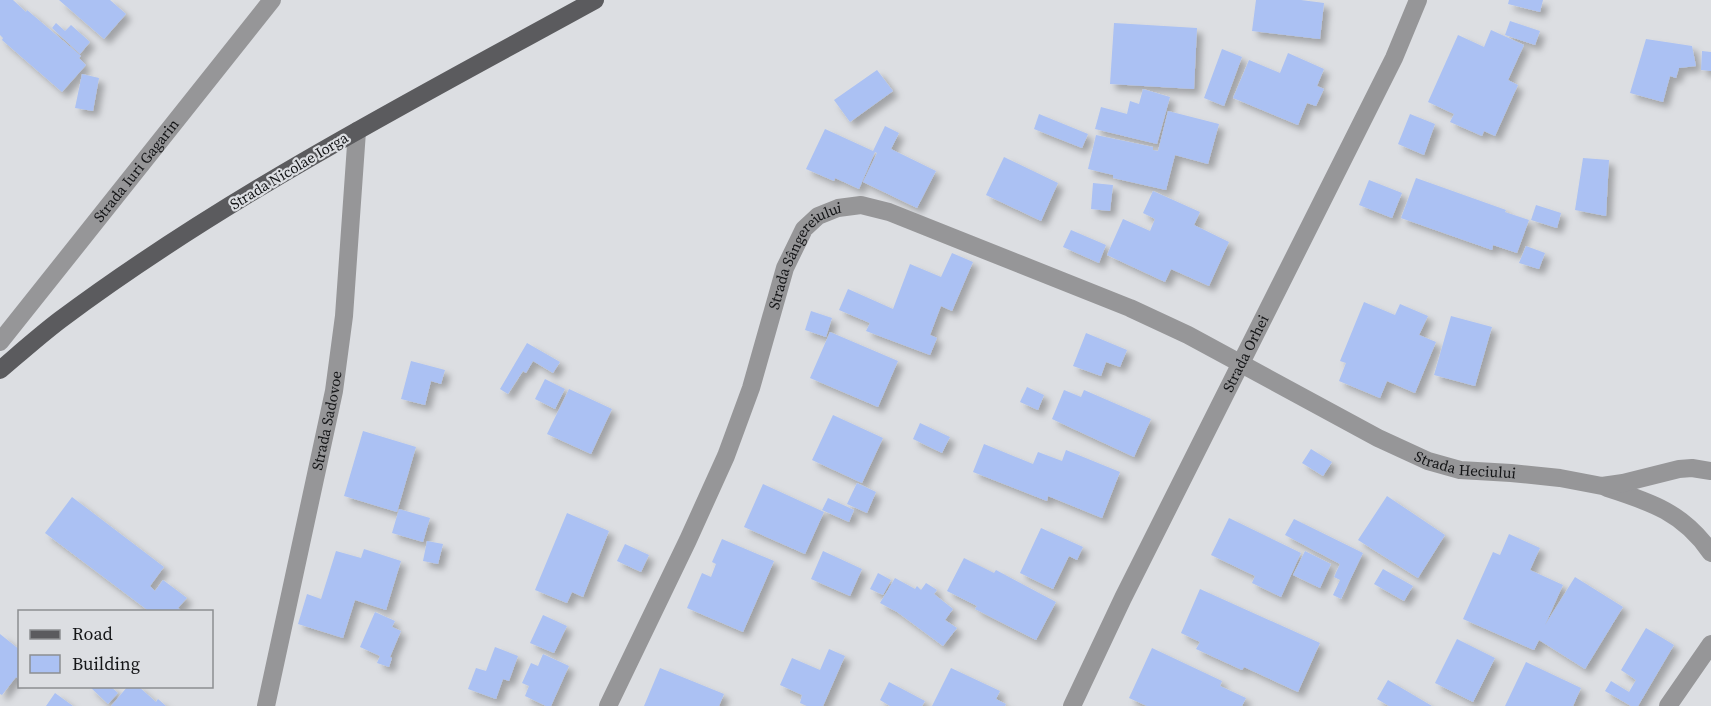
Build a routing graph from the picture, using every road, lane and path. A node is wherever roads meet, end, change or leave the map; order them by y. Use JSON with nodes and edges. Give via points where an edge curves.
{"nodes":[{"id":1,"x":272,"y":0,"type":"edge"},
{"id":2,"x":595,"y":0,"type":"edge"},
{"id":3,"x":1418,"y":0,"type":"edge"},
{"id":4,"x":357,"y":131,"type":"junction"},
{"id":5,"x":0,"y":342,"type":"edge"},
{"id":6,"x":1242,"y":363,"type":"junction"},
{"id":7,"x":0,"y":370,"type":"edge"},
{"id":8,"x":1711,"y":471,"type":"edge"},
{"id":9,"x":1602,"y":486,"type":"junction"},
{"id":10,"x":1711,"y":553,"type":"edge"},
{"id":11,"x":1711,"y":644,"type":"edge"},
{"id":12,"x":266,"y":706,"type":"edge"},
{"id":13,"x":608,"y":706,"type":"edge"},
{"id":14,"x":1072,"y":706,"type":"edge"},
{"id":15,"x":1668,"y":706,"type":"edge"}],
"edges":[{"from":1,"to":5,"type":"street","name":"Strada Iuri Gagarin"},
{"from":2,"to":4,"type":"main road","name":"Strada Nicolae Iorga"},
{"from":3,"to":6,"type":"street","name":"Strada Orhei","via":[[1394,58]]},
{"from":4,"to":7,"type":"main road","name":"Strada Nicolae Iorga","via":[[195,227],[59,321]]},
{"from":4,"to":12,"type":"street","name":"Strada Sadovoe","via":[[344,316],[334,391]]},
{"from":6,"to":9,"type":"street","name":"Strada Heciului","via":[[1428,461],[1460,471],[1560,478]]},
{"from":6,"to":13,"type":"street","name":"Strada Sângereiului","via":[[1130,308],[889,212],[861,205],[837,208],[818,216],[804,229],[785,268],[751,388],[726,456]]},
{"from":6,"to":14,"type":"street","name":"Strada Orhei"},
{"from":8,"to":9,"type":"street","name":"Strada Heciului","via":[[1679,469]]},
{"from":9,"to":10,"type":"street","via":[[1678,517]]},
{"from":11,"to":15,"type":"street"}]}
